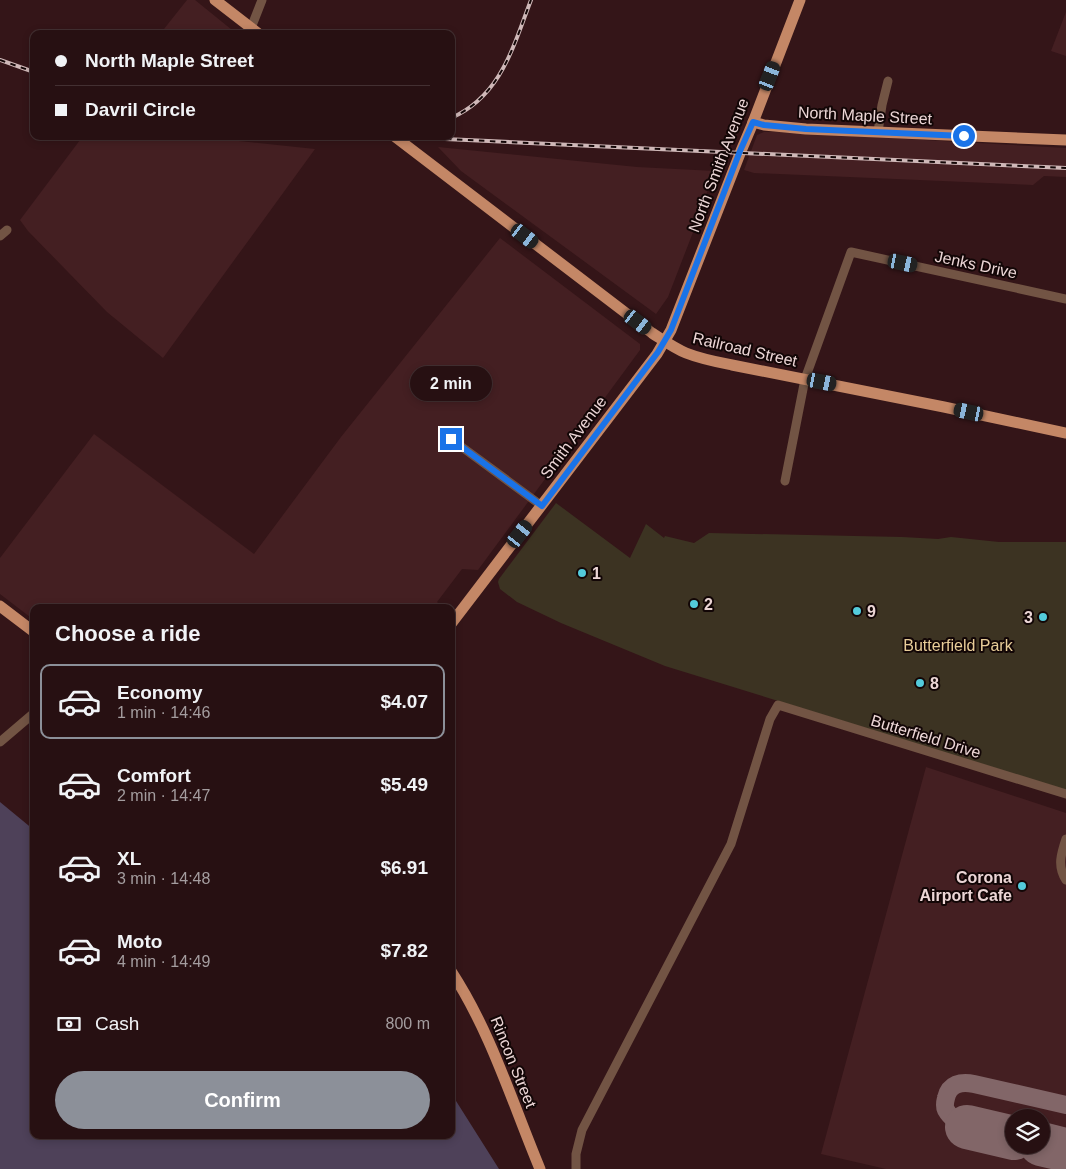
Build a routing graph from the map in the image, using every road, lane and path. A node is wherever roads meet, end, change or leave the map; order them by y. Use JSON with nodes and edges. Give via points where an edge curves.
{"nodes":[{"id":1,"x":215,"y":0,"type":"edge"},
{"id":2,"x":262,"y":0,"type":"edge"},
{"id":3,"x":800,"y":0,"type":"edge"},
{"id":4,"x":254,"y":30,"type":"edge"},
{"id":5,"x":255,"y":30,"type":"edge"},
{"id":6,"x":888,"y":80,"type":"dead end"},
{"id":7,"x":753,"y":122,"type":"junction"},
{"id":8,"x":878,"y":132,"type":"junction"},
{"id":9,"x":399,"y":140,"type":"edge"},
{"id":10,"x":1066,"y":140,"type":"edge"},
{"id":11,"x":1066,"y":299,"type":"edge"},
{"id":12,"x":664,"y":341,"type":"junction"},
{"id":13,"x":805,"y":379,"type":"junction"},
{"id":14,"x":1066,"y":433,"type":"edge"},
{"id":15,"x":451,"y":439,"type":"dead end"},
{"id":16,"x":784,"y":481,"type":"dead end"},
{"id":17,"x":542,"y":506,"type":"junction"},
{"id":18,"x":0,"y":606,"type":"edge"},
{"id":19,"x":455,"y":619,"type":"edge"},
{"id":20,"x":30,"y":629,"type":"edge"},
{"id":21,"x":30,"y":716,"type":"edge"},
{"id":22,"x":0,"y":742,"type":"edge"},
{"id":23,"x":1066,"y":794,"type":"edge"},
{"id":24,"x":1066,"y":839,"type":"edge"},
{"id":25,"x":1066,"y":880,"type":"edge"},
{"id":26,"x":455,"y":977,"type":"edge"},
{"id":27,"x":540,"y":1169,"type":"edge"},
{"id":28,"x":576,"y":1169,"type":"edge"}],
"edges":[{"from":1,"to":4,"type":"main road"},
{"from":2,"to":5,"type":"street"},
{"from":3,"to":7,"type":"main road","name":"North Smith Avenue"},
{"from":6,"to":8,"type":"street"},
{"from":7,"to":8,"type":"main road","name":"North Maple Street"},
{"from":7,"to":12,"type":"main road","name":"North Smith Avenue"},
{"from":8,"to":10,"type":"main road","name":"North Maple Street"},
{"from":9,"to":12,"type":"main road","name":"Railroad Street"},
{"from":11,"to":13,"type":"street","name":"Jenks Drive","via":[[851,252]]},
{"from":12,"to":13,"type":"main road","name":"Railroad Street","via":[[702,359]]},
{"from":12,"to":17,"type":"main road","name":"Smith Avenue"},
{"from":13,"to":14,"type":"main road","name":"Railroad Street"},
{"from":13,"to":16,"type":"street"},
{"from":15,"to":17,"type":"street"},
{"from":17,"to":19,"type":"main road","name":"Smith Avenue"},
{"from":18,"to":20,"type":"main road"},
{"from":21,"to":22,"type":"street"},
{"from":23,"to":28,"type":"street","name":"Butterfield Drive","via":[[778,706],[770,719],[731,844],[582,1130]]},
{"from":24,"to":25,"type":"street","via":[[1060,866]]},
{"from":26,"to":27,"type":"main road","name":"Rincon Street","via":[[480,1021]]}]}
